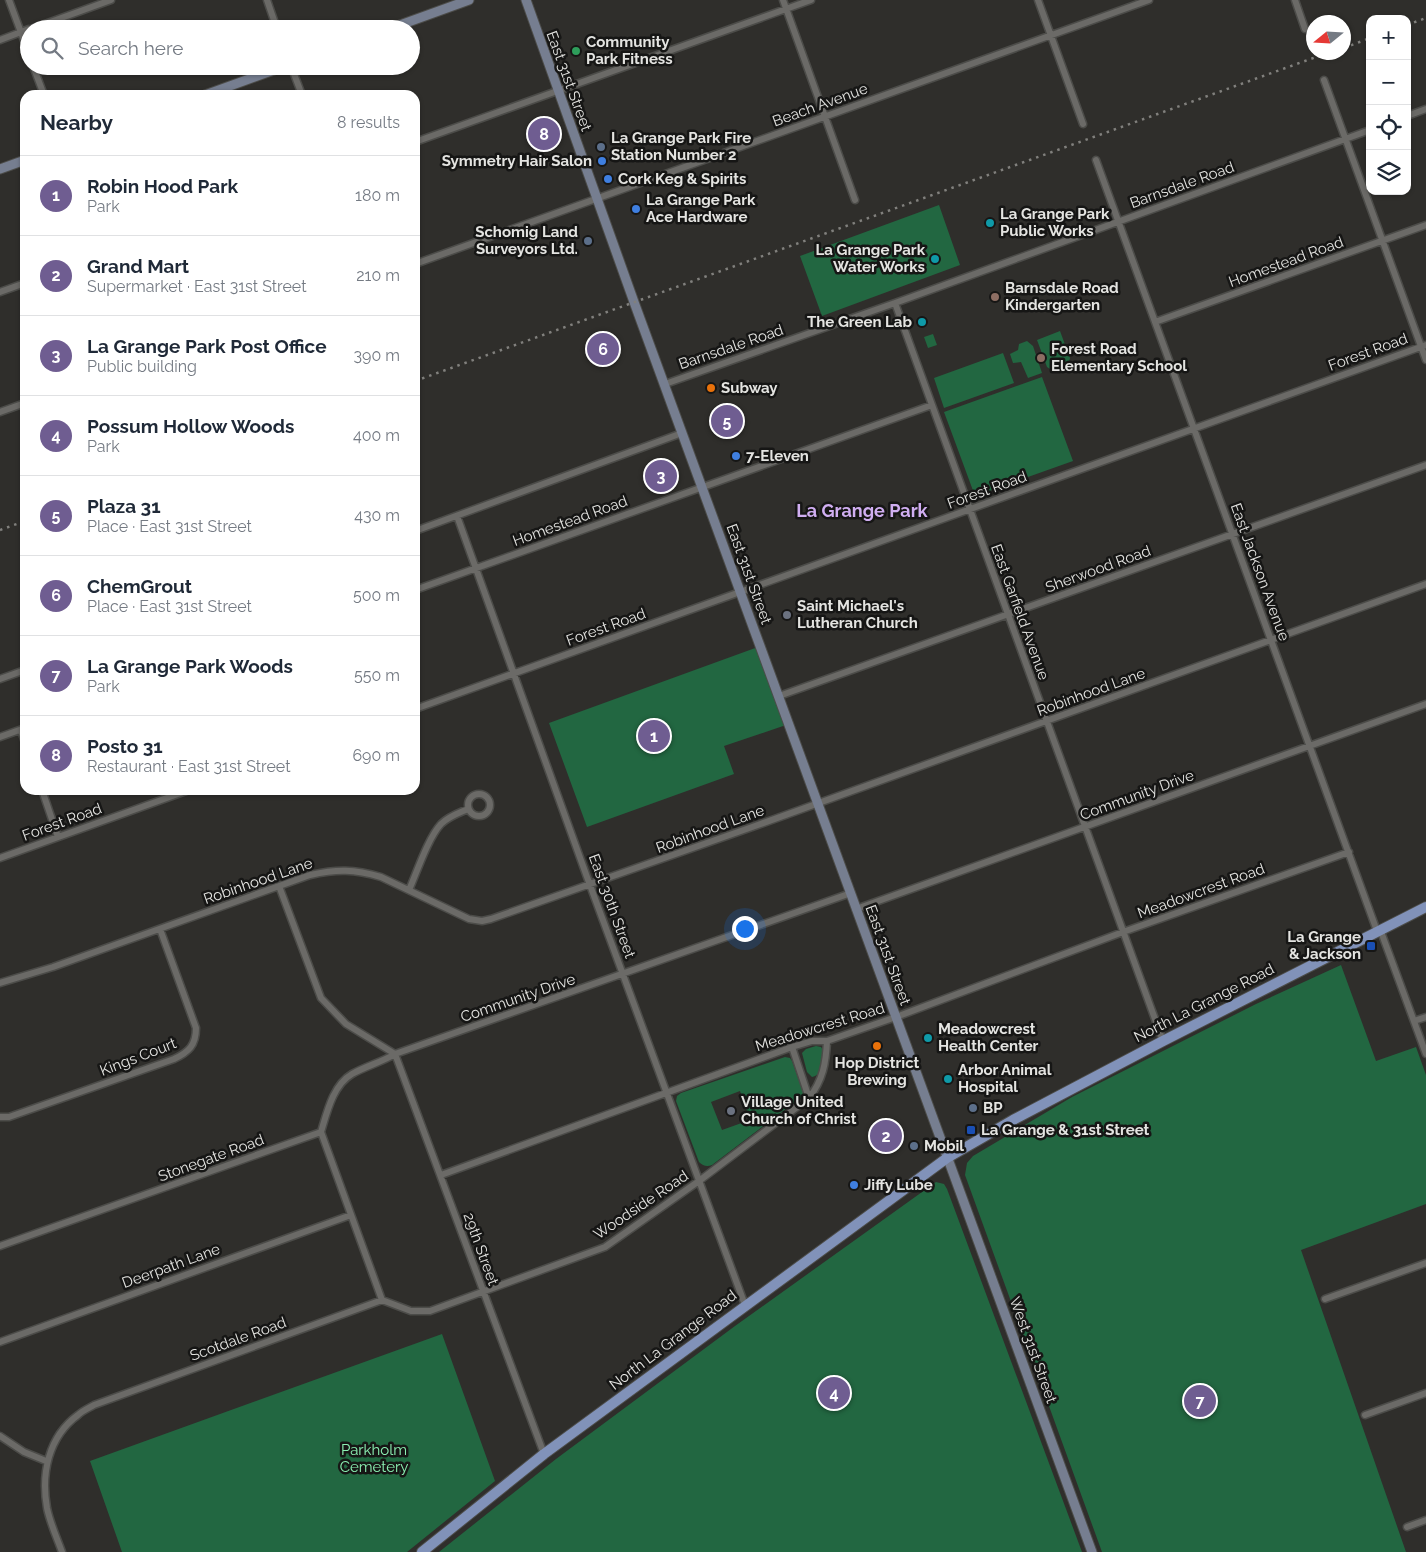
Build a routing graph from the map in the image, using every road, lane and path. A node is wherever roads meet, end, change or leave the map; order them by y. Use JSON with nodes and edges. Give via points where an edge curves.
{"nodes":[{"id":1,"x":9,"y":0,"type":"edge"},
{"id":2,"x":111,"y":0,"type":"edge"},
{"id":3,"x":267,"y":0,"type":"edge"},
{"id":4,"x":469,"y":0,"type":"edge"},
{"id":5,"x":526,"y":0,"type":"edge"},
{"id":6,"x":783,"y":0,"type":"edge"},
{"id":7,"x":811,"y":0,"type":"edge"},
{"id":8,"x":1038,"y":0,"type":"edge"},
{"id":9,"x":1149,"y":0,"type":"edge"},
{"id":10,"x":1295,"y":0,"type":"edge"},
{"id":11,"x":786,"y":9,"type":"junction"},
{"id":12,"x":55,"y":20,"type":"edge"},
{"id":13,"x":275,"y":20,"type":"edge"},
{"id":14,"x":414,"y":20,"type":"edge"},
{"id":15,"x":20,"y":29,"type":"edge"},
{"id":16,"x":1305,"y":29,"type":"dead end"},
{"id":17,"x":20,"y":32,"type":"edge"},
{"id":18,"x":1051,"y":35,"type":"junction"},
{"id":19,"x":0,"y":40,"type":"edge"},
{"id":20,"x":36,"y":75,"type":"edge"},
{"id":21,"x":260,"y":75,"type":"edge"},
{"id":22,"x":294,"y":75,"type":"edge"},
{"id":23,"x":1324,"y":80,"type":"dead end"},
{"id":24,"x":42,"y":90,"type":"edge"},
{"id":25,"x":219,"y":90,"type":"edge"},
{"id":26,"x":300,"y":90,"type":"edge"},
{"id":27,"x":558,"y":91,"type":"junction"},
{"id":28,"x":1426,"y":110,"type":"edge"},
{"id":29,"x":1411,"y":115,"type":"edge"},
{"id":30,"x":825,"y":116,"type":"junction"},
{"id":31,"x":1083,"y":124,"type":"dead end"},
{"id":32,"x":1366,"y":132,"type":"edge"},
{"id":33,"x":1346,"y":139,"type":"junction"},
{"id":34,"x":420,"y":140,"type":"edge"},
{"id":35,"x":1096,"y":160,"type":"dead end"},
{"id":36,"x":20,"y":162,"type":"edge"},
{"id":37,"x":0,"y":169,"type":"edge"},
{"id":38,"x":597,"y":199,"type":"junction"},
{"id":39,"x":855,"y":200,"type":"dead end"},
{"id":40,"x":1118,"y":221,"type":"junction"},
{"id":41,"x":1426,"y":225,"type":"edge"},
{"id":42,"x":1382,"y":240,"type":"junction"},
{"id":43,"x":420,"y":262,"type":"edge"},
{"id":44,"x":20,"y":284,"type":"edge"},
{"id":45,"x":0,"y":292,"type":"edge"},
{"id":46,"x":895,"y":303,"type":"junction"},
{"id":47,"x":1156,"y":322,"type":"junction"},
{"id":48,"x":1424,"y":346,"type":"edge"},
{"id":49,"x":1426,"y":360,"type":"edge"},
{"id":50,"x":665,"y":384,"type":"junction"},
{"id":51,"x":932,"y":404,"type":"junction"},
{"id":52,"x":20,"y":405,"type":"edge"},
{"id":53,"x":0,"y":412,"type":"edge"},
{"id":54,"x":1194,"y":428,"type":"junction"},
{"id":55,"x":682,"y":432,"type":"junction"},
{"id":56,"x":1426,"y":465,"type":"edge"},
{"id":57,"x":702,"y":487,"type":"junction"},
{"id":58,"x":970,"y":509,"type":"junction"},
{"id":59,"x":457,"y":516,"type":"junction"},
{"id":60,"x":420,"y":529,"type":"edge"},
{"id":61,"x":1233,"y":534,"type":"junction"},
{"id":62,"x":476,"y":569,"type":"junction"},
{"id":63,"x":1426,"y":584,"type":"edge"},
{"id":64,"x":420,"y":588,"type":"edge"},
{"id":65,"x":741,"y":592,"type":"junction"},
{"id":66,"x":1008,"y":615,"type":"junction"},
{"id":67,"x":1271,"y":640,"type":"junction"},
{"id":68,"x":20,"y":672,"type":"edge"},
{"id":69,"x":514,"y":674,"type":"junction"},
{"id":70,"x":0,"y":679,"type":"edge"},
{"id":71,"x":779,"y":696,"type":"junction"},
{"id":72,"x":1426,"y":704,"type":"edge"},
{"id":73,"x":420,"y":707,"type":"edge"},
{"id":74,"x":1046,"y":721,"type":"junction"},
{"id":75,"x":20,"y":730,"type":"edge"},
{"id":76,"x":0,"y":737,"type":"edge"},
{"id":77,"x":1310,"y":746,"type":"junction"},
{"id":78,"x":44,"y":795,"type":"edge"},
{"id":79,"x":175,"y":795,"type":"edge"},
{"id":80,"x":818,"y":804,"type":"junction"},
{"id":81,"x":468,"y":809,"type":"dead end"},
{"id":82,"x":1084,"y":827,"type":"junction"},
{"id":83,"x":58,"y":837,"type":"junction"},
{"id":84,"x":1348,"y":852,"type":"junction"},
{"id":85,"x":0,"y":858,"type":"edge"},
{"id":86,"x":590,"y":885,"type":"junction"},
{"id":87,"x":279,"y":886,"type":"junction"},
{"id":88,"x":409,"y":890,"type":"junction"},
{"id":89,"x":851,"y":893,"type":"junction"},
{"id":90,"x":1426,"y":907,"type":"edge"},
{"id":91,"x":856,"y":909,"type":"junction"},
{"id":92,"x":160,"y":929,"type":"junction"},
{"id":93,"x":1379,"y":930,"type":"junction"},
{"id":94,"x":1123,"y":932,"type":"junction"},
{"id":95,"x":623,"y":974,"type":"junction"},
{"id":96,"x":0,"y":983,"type":"edge"},
{"id":97,"x":896,"y":1017,"type":"junction"},
{"id":98,"x":1426,"y":1017,"type":"edge"},
{"id":99,"x":1414,"y":1021,"type":"junction"},
{"id":100,"x":827,"y":1041,"type":"junction"},
{"id":101,"x":1163,"y":1041,"type":"junction"},
{"id":102,"x":792,"y":1047,"type":"junction"},
{"id":103,"x":395,"y":1054,"type":"junction"},
{"id":104,"x":1426,"y":1054,"type":"edge"},
{"id":105,"x":667,"y":1092,"type":"junction"},
{"id":106,"x":809,"y":1098,"type":"junction"},
{"id":107,"x":0,"y":1117,"type":"edge"},
{"id":108,"x":321,"y":1132,"type":"junction"},
{"id":109,"x":947,"y":1158,"type":"junction"},
{"id":110,"x":440,"y":1175,"type":"junction"},
{"id":111,"x":699,"y":1181,"type":"junction"},
{"id":112,"x":351,"y":1215,"type":"junction"},
{"id":113,"x":0,"y":1246,"type":"edge"},
{"id":114,"x":1426,"y":1263,"type":"edge"},
{"id":115,"x":484,"y":1291,"type":"junction"},
{"id":116,"x":1325,"y":1299,"type":"dead end"},
{"id":117,"x":382,"y":1300,"type":"junction"},
{"id":118,"x":745,"y":1304,"type":"junction"},
{"id":119,"x":0,"y":1342,"type":"edge"},
{"id":120,"x":1426,"y":1393,"type":"edge"},
{"id":121,"x":1365,"y":1415,"type":"dead end"},
{"id":122,"x":0,"y":1436,"type":"edge"},
{"id":123,"x":544,"y":1454,"type":"junction"},
{"id":124,"x":46,"y":1461,"type":"junction"},
{"id":125,"x":1426,"y":1520,"type":"edge"},
{"id":126,"x":1407,"y":1527,"type":"dead end"},
{"id":127,"x":62,"y":1552,"type":"edge"},
{"id":128,"x":422,"y":1552,"type":"edge"},
{"id":129,"x":1092,"y":1552,"type":"edge"}],
"edges":[{"from":1,"to":15,"type":"street"},
{"from":2,"to":12,"type":"street"},
{"from":3,"to":13,"type":"street"},
{"from":4,"to":14,"type":"main road"},
{"from":5,"to":27,"type":"main road","name":"East 31st Street"},
{"from":6,"to":11,"type":"street"},
{"from":7,"to":11,"type":"street"},
{"from":8,"to":18,"type":"street"},
{"from":9,"to":18,"type":"street","name":"Beach Avenue"},
{"from":10,"to":16,"type":"street"},
{"from":11,"to":27,"type":"street"},
{"from":11,"to":30,"type":"street"},
{"from":17,"to":19,"type":"street"},
{"from":18,"to":30,"type":"street","name":"Beach Avenue"},
{"from":18,"to":31,"type":"street"},
{"from":20,"to":24,"type":"street"},
{"from":21,"to":25,"type":"main road"},
{"from":22,"to":26,"type":"street"},
{"from":23,"to":33,"type":"street"},
{"from":27,"to":34,"type":"street"},
{"from":27,"to":38,"type":"main road","name":"East 31st Street"},
{"from":28,"to":29,"type":"street"},
{"from":30,"to":38,"type":"street","name":"Beach Avenue"},
{"from":30,"to":39,"type":"street"},
{"from":32,"to":33,"type":"street","name":"Barnsdale Road"},
{"from":33,"to":40,"type":"street","name":"Barnsdale Road"},
{"from":33,"to":42,"type":"street"},
{"from":35,"to":40,"type":"street","name":"East Jackson Avenue"},
{"from":36,"to":37,"type":"main road"},
{"from":38,"to":43,"type":"street","name":"Beach Avenue"},
{"from":38,"to":50,"type":"main road","name":"East 31st Street"},
{"from":40,"to":46,"type":"street","name":"Barnsdale Road"},
{"from":40,"to":47,"type":"street","name":"East Jackson Avenue"},
{"from":41,"to":42,"type":"street","name":"Homestead Road"},
{"from":42,"to":47,"type":"street","name":"Homestead Road"},
{"from":42,"to":48,"type":"street"},
{"from":44,"to":45,"type":"street"},
{"from":46,"to":50,"type":"street","name":"Barnsdale Road"},
{"from":46,"to":51,"type":"street","name":"East Garfield Avenue"},
{"from":47,"to":54,"type":"street","name":"East Jackson Avenue"},
{"from":48,"to":49,"type":"street"},
{"from":48,"to":54,"type":"street","name":"Forest Road"},
{"from":50,"to":55,"type":"main road","name":"East 31st Street"},
{"from":51,"to":57,"type":"street","name":"Homestead Road"},
{"from":51,"to":58,"type":"street","name":"East Garfield Avenue"},
{"from":52,"to":53,"type":"street"},
{"from":54,"to":58,"type":"street","name":"Forest Road"},
{"from":54,"to":61,"type":"street","name":"East Jackson Avenue"},
{"from":55,"to":57,"type":"main road","name":"East 31st Street"},
{"from":55,"to":59,"type":"street"},
{"from":56,"to":61,"type":"street","name":"Sherwood Road"},
{"from":57,"to":62,"type":"street","name":"Homestead Road"},
{"from":57,"to":65,"type":"main road","name":"East 31st Street"},
{"from":58,"to":65,"type":"street","name":"Forest Road"},
{"from":58,"to":66,"type":"street","name":"East Garfield Avenue"},
{"from":59,"to":60,"type":"street"},
{"from":59,"to":62,"type":"street","name":"East 30th Street"},
{"from":61,"to":66,"type":"street","name":"Sherwood Road"},
{"from":61,"to":67,"type":"street","name":"East Jackson Avenue"},
{"from":62,"to":64,"type":"street","name":"Homestead Road"},
{"from":62,"to":69,"type":"street","name":"East 30th Street"},
{"from":63,"to":67,"type":"street","name":"Robinhood Lane"},
{"from":65,"to":69,"type":"street","name":"Forest Road"},
{"from":65,"to":71,"type":"main road","name":"East 31st Street"},
{"from":66,"to":71,"type":"street","name":"Sherwood Road"},
{"from":66,"to":74,"type":"street","name":"East Garfield Avenue"},
{"from":67,"to":74,"type":"street","name":"Robinhood Lane"},
{"from":67,"to":77,"type":"street","name":"East Jackson Avenue"},
{"from":68,"to":70,"type":"street"},
{"from":69,"to":73,"type":"street","name":"Forest Road"},
{"from":69,"to":86,"type":"street","name":"East 30th Street"},
{"from":71,"to":80,"type":"main road","name":"East 31st Street"},
{"from":72,"to":77,"type":"street","name":"Community Drive"},
{"from":74,"to":80,"type":"street","name":"Robinhood Lane"},
{"from":74,"to":82,"type":"street","name":"East Garfield Avenue"},
{"from":75,"to":76,"type":"street"},
{"from":77,"to":82,"type":"street","name":"Community Drive"},
{"from":77,"to":84,"type":"street","name":"East Jackson Avenue"},
{"from":78,"to":83,"type":"street"},
{"from":79,"to":83,"type":"street","name":"Forest Road"},
{"from":80,"to":86,"type":"street","name":"Robinhood Lane"},
{"from":80,"to":89,"type":"main road","name":"East 31st Street"},
{"from":81,"to":88,"type":"street","via":[[441,824]]},
{"from":82,"to":91,"type":"street","name":"Community Drive"},
{"from":82,"to":94,"type":"street","name":"East Garfield Avenue"},
{"from":83,"to":85,"type":"street","name":"Forest Road"},
{"from":84,"to":93,"type":"street","name":"East Jackson Avenue"},
{"from":84,"to":94,"type":"street","name":"Meadowcrest Road"},
{"from":86,"to":88,"type":"street","name":"Robinhood Lane","via":[[482,921]]},
{"from":86,"to":95,"type":"street","name":"East 30th Street"},
{"from":87,"to":88,"type":"street","name":"Robinhood Lane","via":[[330,870],[349,870],[381,877]]},
{"from":87,"to":92,"type":"street","name":"Robinhood Lane"},
{"from":87,"to":103,"type":"street","via":[[321,998],[346,1024]]},
{"from":89,"to":91,"type":"main road","name":"East 31st Street"},
{"from":89,"to":95,"type":"street","name":"Community Drive"},
{"from":90,"to":93,"type":"main road","name":"North La Grange Road"},
{"from":91,"to":97,"type":"main road","name":"East 31st Street"},
{"from":92,"to":96,"type":"street","name":"Robinhood Lane"},
{"from":92,"to":107,"type":"street","name":"Kings Court","via":[[196,1028],[192,1048],[174,1059],[9,1117]]},
{"from":93,"to":99,"type":"street","name":"East Jackson Avenue"},
{"from":93,"to":101,"type":"main road","name":"North La Grange Road"},
{"from":94,"to":97,"type":"street","name":"Meadowcrest Road"},
{"from":94,"to":101,"type":"street","name":"East Garfield Avenue"},
{"from":95,"to":103,"type":"street","name":"Community Drive"},
{"from":95,"to":105,"type":"street","name":"East 30th Street"},
{"from":97,"to":100,"type":"street","name":"Meadowcrest Road"},
{"from":97,"to":109,"type":"main road","name":"East 31st Street"},
{"from":98,"to":99,"type":"street"},
{"from":99,"to":104,"type":"street","name":"East Jackson Avenue"},
{"from":100,"to":102,"type":"street","name":"Meadowcrest Road","via":[[812,1041]]},
{"from":100,"to":106,"type":"street","name":"Woodside Road","via":[[826,1062],[820,1082]]},
{"from":101,"to":109,"type":"main road","name":"North La Grange Road"},
{"from":102,"to":105,"type":"street","name":"Meadowcrest Road"},
{"from":102,"to":106,"type":"street"},
{"from":103,"to":108,"type":"street","via":[[352,1074],[341,1084]]},
{"from":103,"to":110,"type":"street","name":"29th Street"},
{"from":105,"to":110,"type":"street","name":"Meadowcrest Road"},
{"from":105,"to":111,"type":"street","name":"East 30th Street"},
{"from":106,"to":111,"type":"street","name":"Woodside Road"},
{"from":108,"to":112,"type":"street"},
{"from":108,"to":113,"type":"street","name":"Stonegate Road"},
{"from":109,"to":118,"type":"main road","name":"North La Grange Road"},
{"from":109,"to":129,"type":"main road","name":"West 31st Street"},
{"from":110,"to":115,"type":"street","name":"29th Street"},
{"from":111,"to":115,"type":"street","name":"Woodside Road","via":[[605,1247]]},
{"from":111,"to":118,"type":"street","name":"East 30th Street"},
{"from":112,"to":117,"type":"street"},
{"from":112,"to":119,"type":"street","name":"Deerpath Lane"},
{"from":114,"to":116,"type":"street"},
{"from":115,"to":117,"type":"street","name":"Woodside Road","via":[[430,1311],[410,1311]]},
{"from":115,"to":123,"type":"street","name":"29th Street"},
{"from":117,"to":124,"type":"street","name":"Scotdale Road","via":[[94,1405],[77,1415],[63,1430]]},
{"from":118,"to":123,"type":"main road","name":"North La Grange Road"},
{"from":120,"to":121,"type":"street"},
{"from":122,"to":124,"type":"street","via":[[24,1452]]},
{"from":123,"to":128,"type":"main road","name":"North La Grange Road"},
{"from":124,"to":127,"type":"street","name":"Scotdale Road","via":[[47,1510]]},
{"from":125,"to":126,"type":"street"}]}
